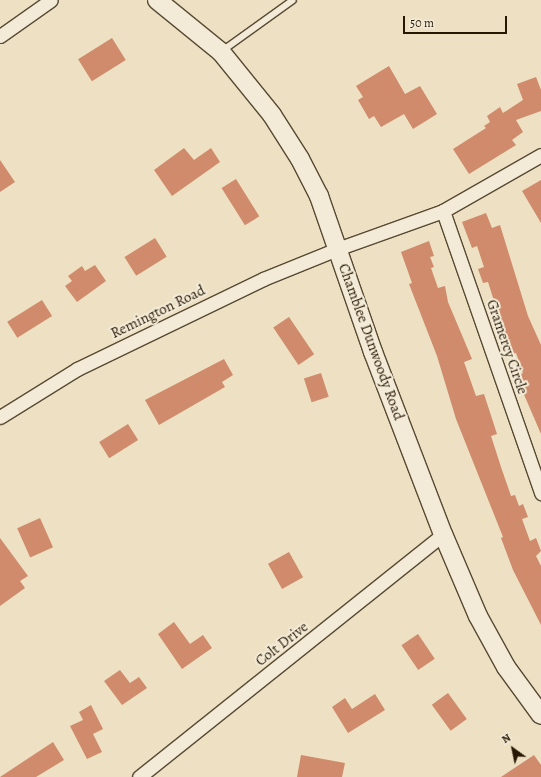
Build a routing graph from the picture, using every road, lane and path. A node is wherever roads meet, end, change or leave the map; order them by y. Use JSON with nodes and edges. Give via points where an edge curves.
{"nodes":[{"id":1,"x":51,"y":0,"type":"edge"},
{"id":2,"x":157,"y":0,"type":"edge"},
{"id":3,"x":293,"y":0,"type":"edge"},
{"id":4,"x":0,"y":36,"type":"edge"},
{"id":5,"x":220,"y":52,"type":"junction"},
{"id":6,"x":541,"y":155,"type":"edge"},
{"id":7,"x":444,"y":211,"type":"junction"},
{"id":8,"x":337,"y":249,"type":"junction"},
{"id":9,"x":0,"y":417,"type":"edge"},
{"id":10,"x":541,"y":493,"type":"edge"},
{"id":11,"x":443,"y":534,"type":"junction"},
{"id":12,"x":541,"y":715,"type":"edge"},
{"id":13,"x":139,"y":777,"type":"edge"}],
"edges":[{"from":1,"to":4,"type":"street"},
{"from":2,"to":5,"type":"street","name":"Chamblee Dunwoody Road"},
{"from":3,"to":5,"type":"lane"},
{"from":5,"to":8,"type":"street","name":"Chamblee Dunwoody Road","via":[[272,115],[300,159],[319,196]]},
{"from":6,"to":7,"type":"street"},
{"from":7,"to":8,"type":"street"},
{"from":7,"to":10,"type":"street","name":"Gramercy Circle"},
{"from":8,"to":9,"type":"street","name":"Remington Road","via":[[263,279],[77,369]]},
{"from":8,"to":11,"type":"street","name":"Chamblee Dunwoody Road"},
{"from":11,"to":12,"type":"street","name":"Chamblee Dunwoody Road","via":[[486,630],[506,667]]},
{"from":11,"to":13,"type":"street","name":"Colt Drive"}]}
